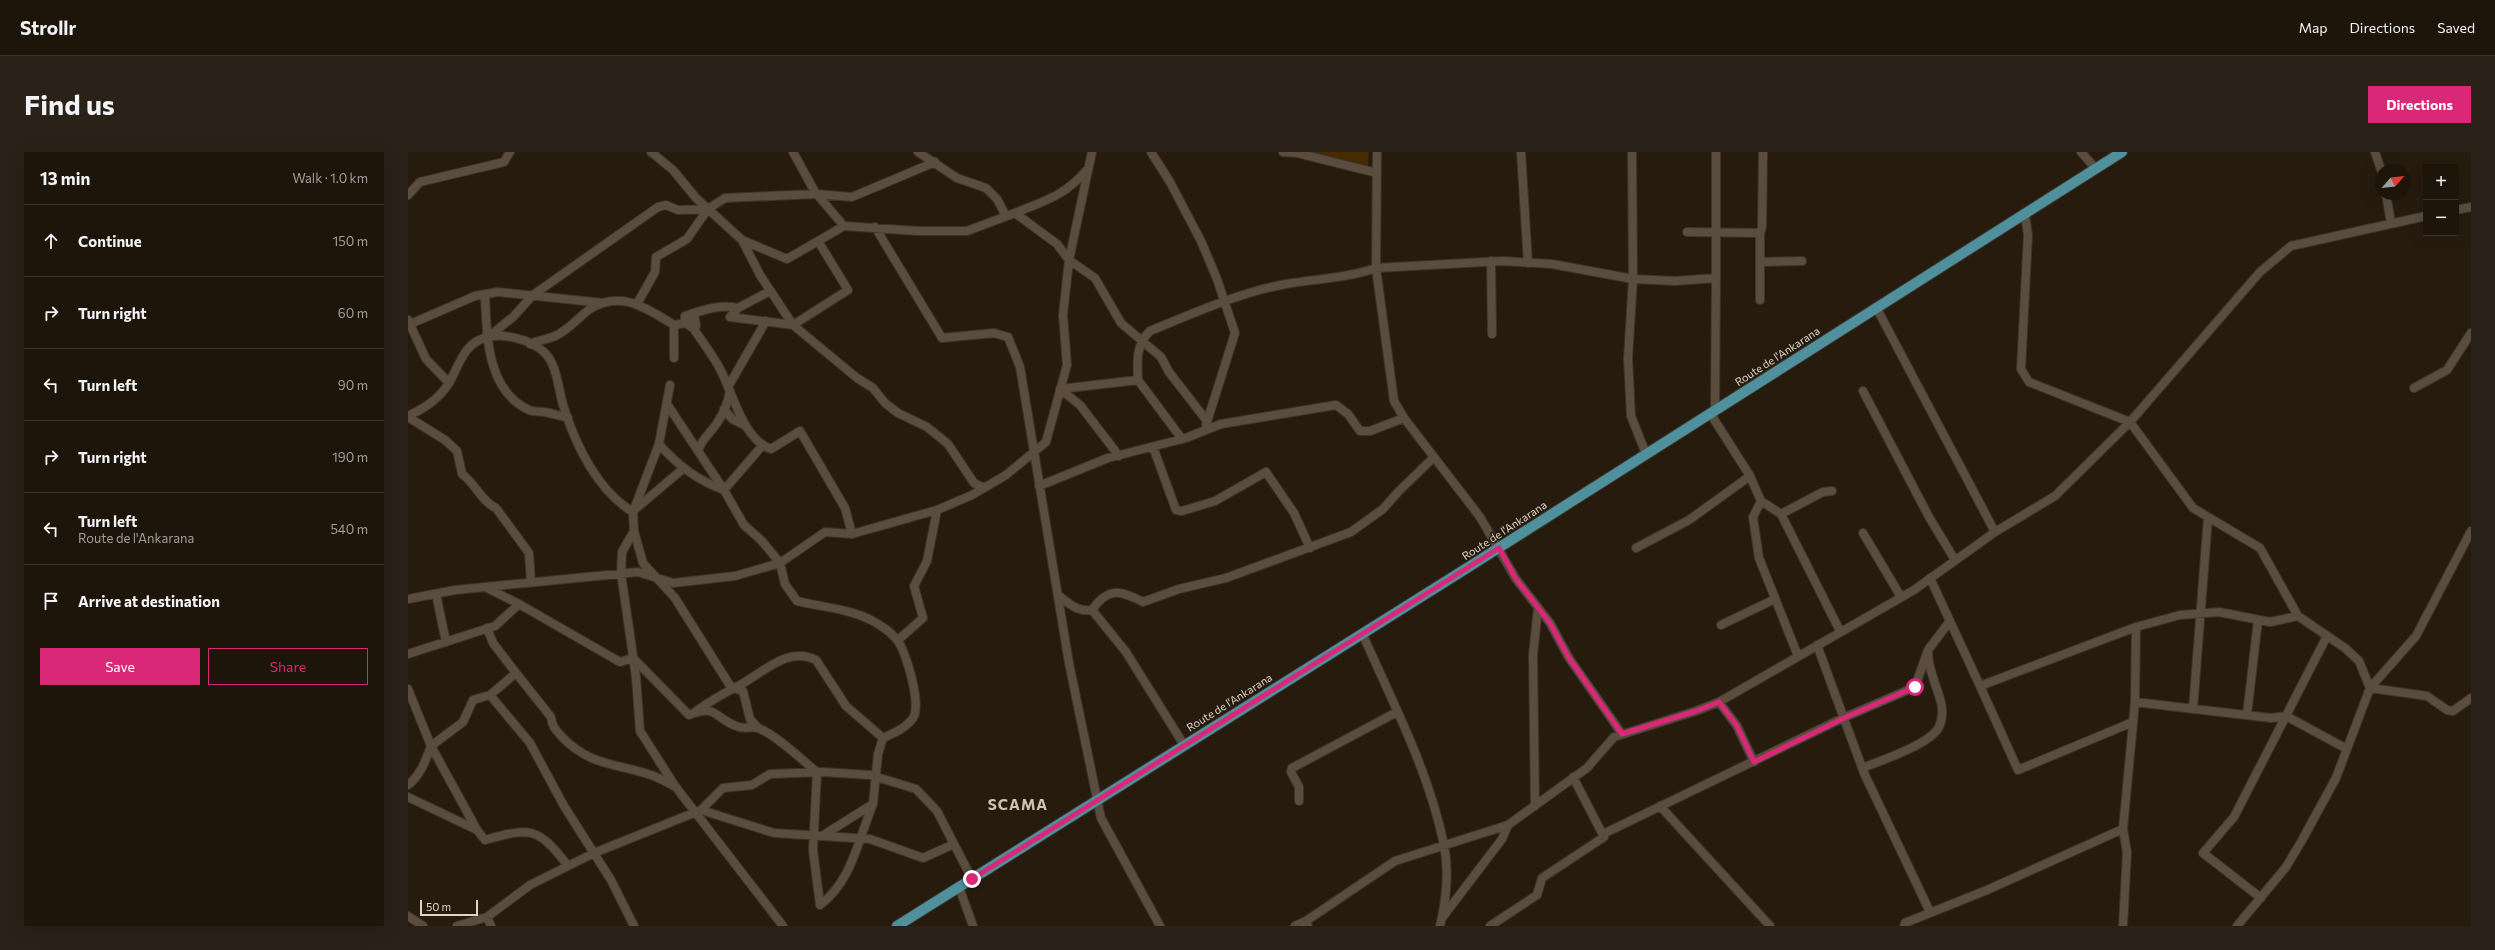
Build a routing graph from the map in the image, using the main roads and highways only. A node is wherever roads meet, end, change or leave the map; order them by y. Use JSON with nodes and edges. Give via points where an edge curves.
{"nodes":[{"id":1,"x":2122,"y":152,"type":"edge"},
{"id":2,"x":897,"y":926,"type":"edge"}],
"edges":[{"from":1,"to":2,"type":"main road","name":"Route de l'Ankarana"}]}
